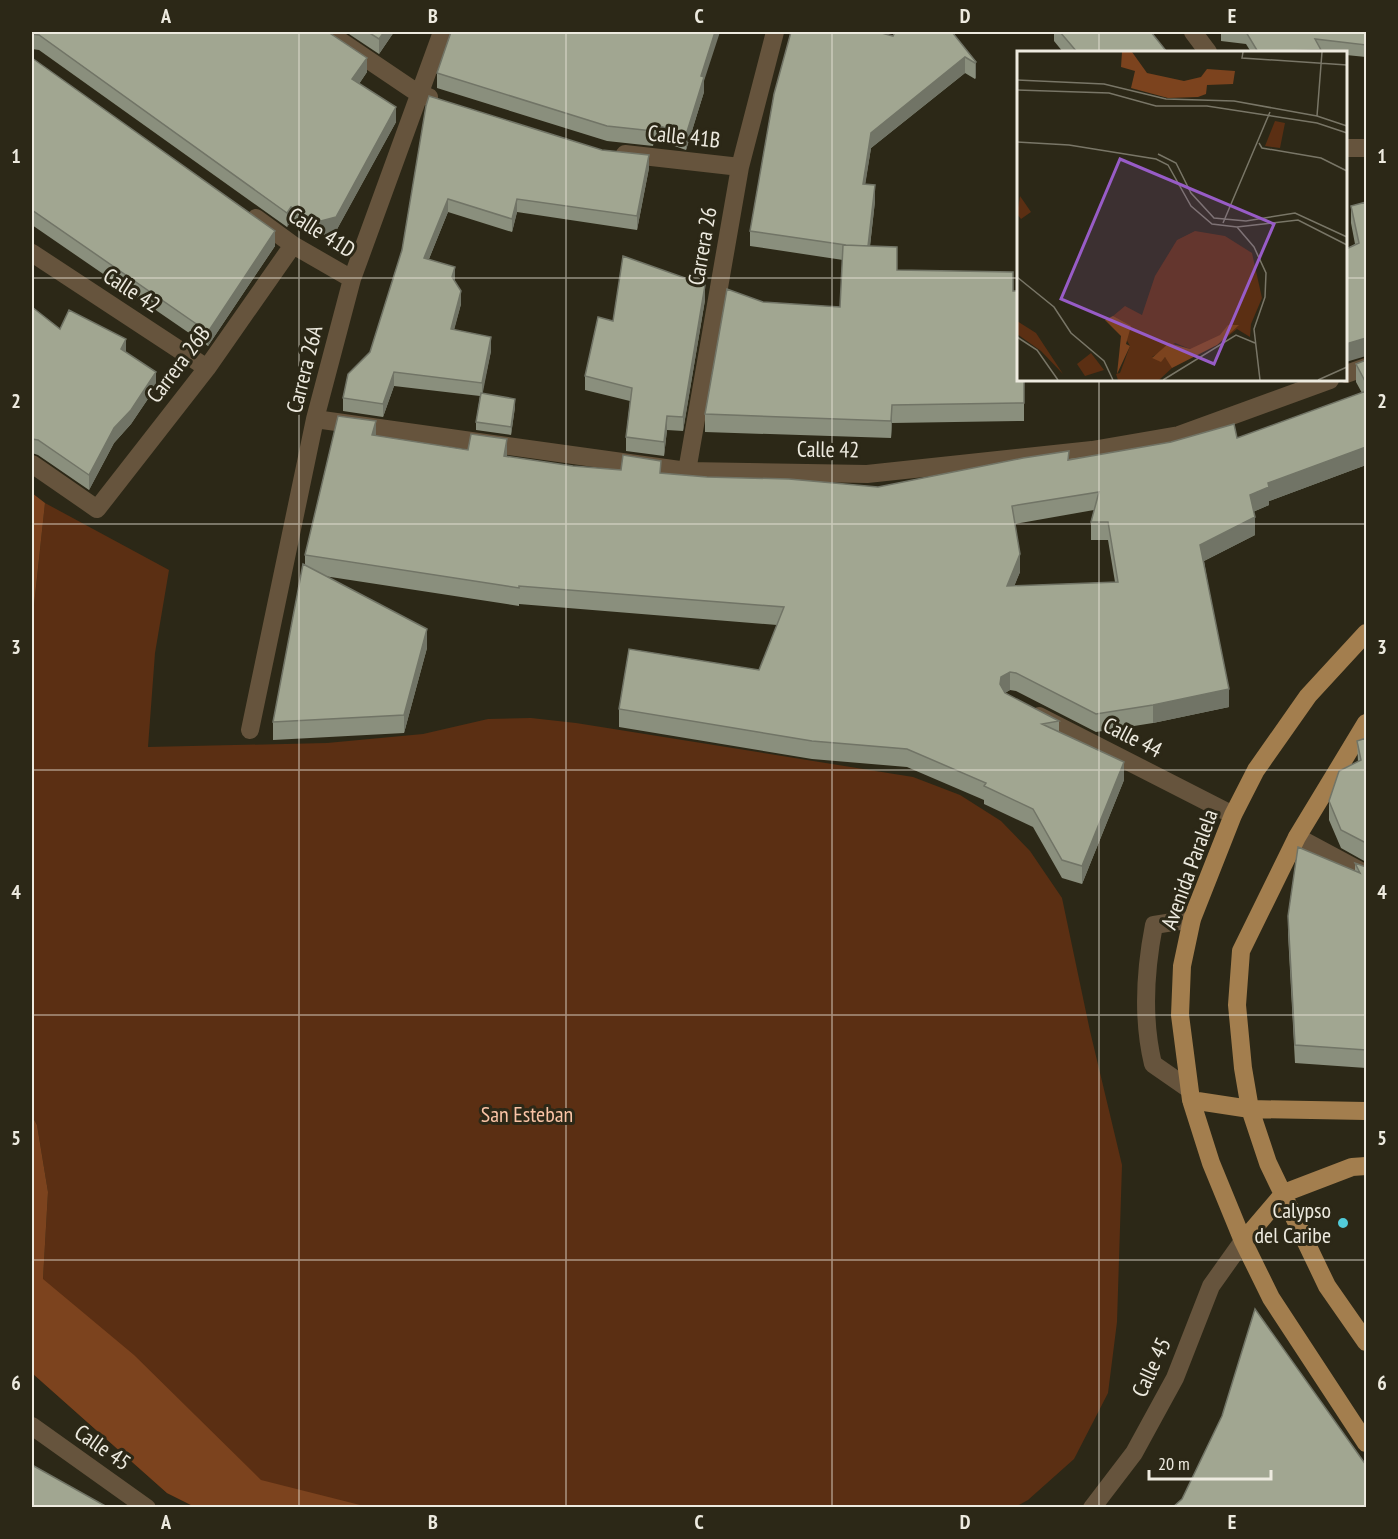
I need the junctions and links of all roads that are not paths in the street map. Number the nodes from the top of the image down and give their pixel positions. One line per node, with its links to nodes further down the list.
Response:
1 (327, 32): 6 (street)
2 (442, 32): 6 (street, Carrera 26A)
3 (775, 32): 11 (street, Carrera 26)
4 (1193, 32): 5 (street)
5 (1207, 51)
6 (419, 94): 7 (street); 15 (street, Carrera 26A)
7 (441, 101)
8 (1347, 148): 9 (street)
9 (1366, 148)
10 (605, 152): 11 (street, Calle 41B)
11 (740, 167): 22 (street, Carrera 26)
12 (245, 210): 13 (street, Calle 41D)
13 (293, 245): 15 (street, Calle 41D); 17 (street, Carrera 26B)
14 (32, 253): 17 (street, Calle 42)
15 (352, 279): 20 (street, Carrera 26A)
16 (1366, 367): 18 (street)
17 (207, 368): 21 (street, Carrera 26B)
18 (1347, 374)
19 (1327, 381): 22 (street, Calle 42)
20 (315, 419): 22 (street, Calle 42); 26 (street, Carrera 26A)
21 (32, 464)
22 (687, 471)
23 (1366, 633): 27 (main road, Avenida Paralela)
24 (1022, 707): 27 (street, Calle 44)
25 (1365, 726): 28 (main road)
26 (250, 730)
27 (1233, 815): 30 (main road, Avenida Paralela)
28 (1297, 837): 29 (street); 32 (main road)
29 (1366, 874)
30 (1192, 919): 31 (main road, Avenida Paralela); 31 (street)
31 (1190, 1095): 32 (main road); 36 (main road, Avenida Paralela)
32 (1250, 1109): 33 (main road); 35 (main road)
33 (1366, 1111)
34 (1366, 1166): 35 (main road)
35 (1284, 1192): 36 (main road); 37 (main road)
36 (1243, 1241): 39 (main road, Avenida Paralela); 41 (street, Calle 45)
37 (1366, 1342)
38 (32, 1426): 40 (street, Calle 45)
39 (1366, 1443)
40 (147, 1508)
41 (1092, 1508)

